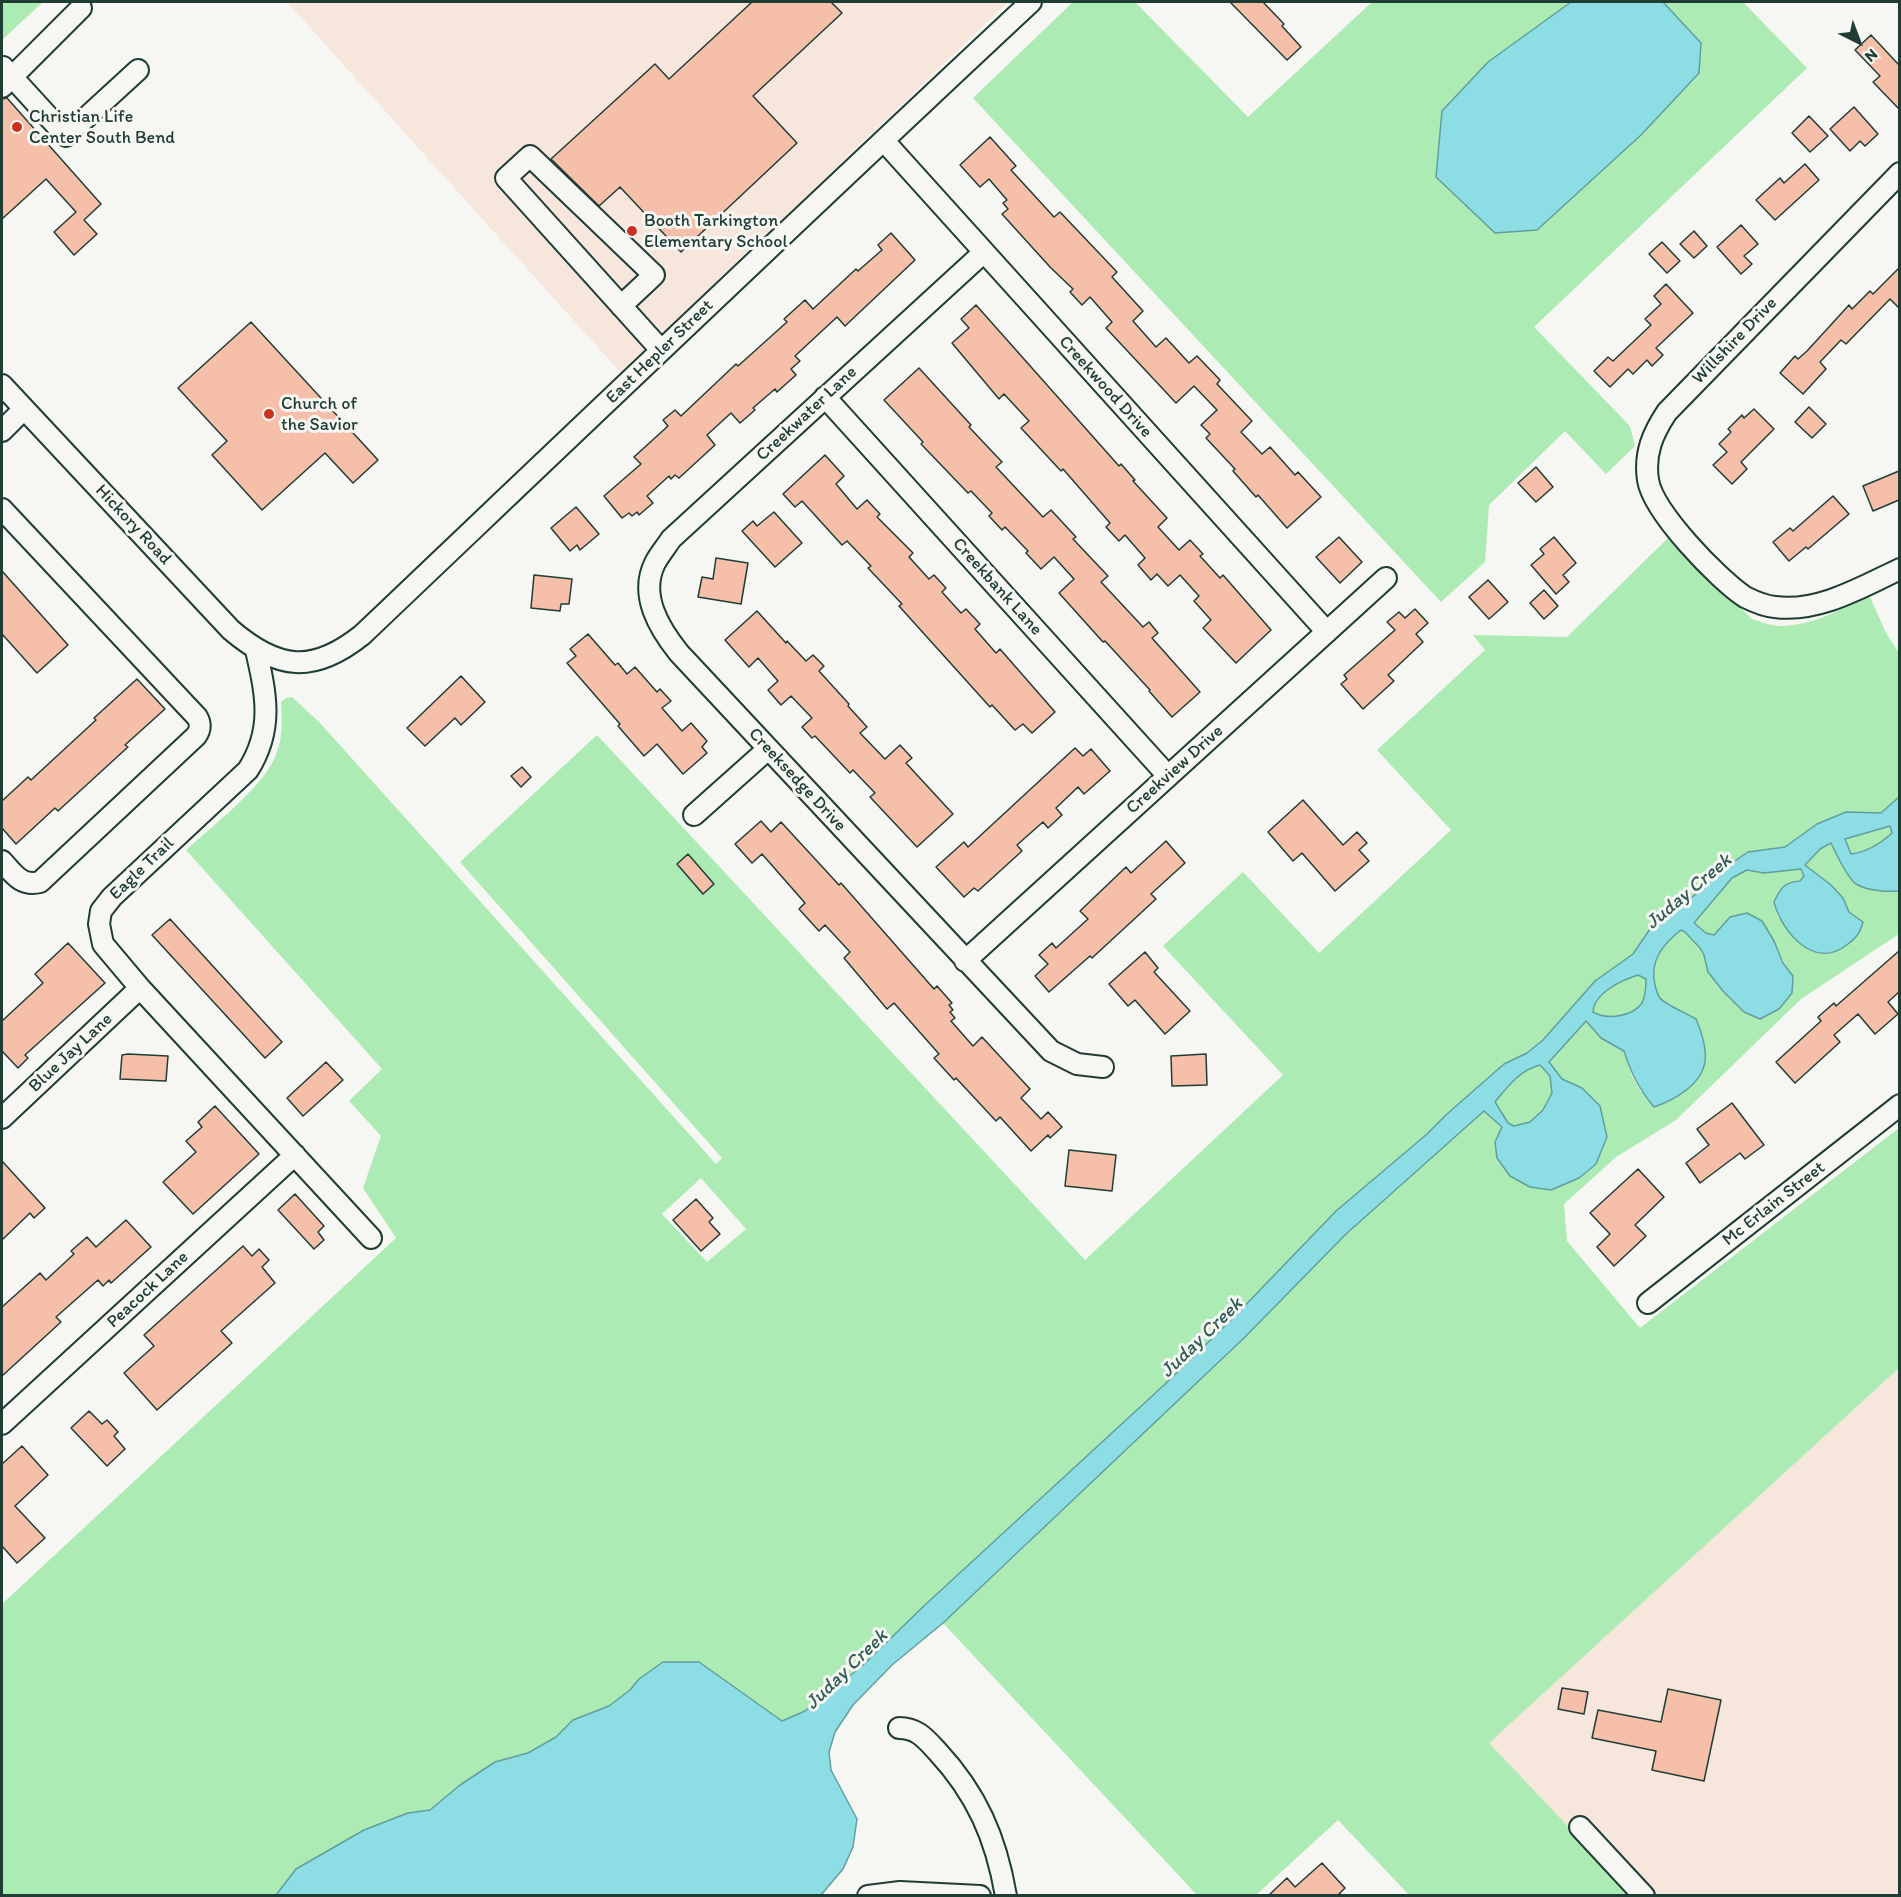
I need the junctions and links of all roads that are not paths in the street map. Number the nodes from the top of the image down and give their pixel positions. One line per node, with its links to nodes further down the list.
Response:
1 (1031, 2): 5 (street, East Hepler Street)
2 (81, 8): 4 (street)
3 (138, 70): 4 (street)
4 (5, 78)
5 (884, 141): 7 (street, Creekwood Drive); 9 (street, East Hepler Street)
6 (1899, 173): 15 (street, Willshire Drive)
7 (983, 253): 11 (street, Creekwater Lane); 18 (street, Creekwood Drive)
8 (621, 306): 8 (street); 9 (street)
9 (662, 350): 19 (street, East Hepler Street)
10 (2, 385): 12 (street, Hickory Road)
11 (825, 397): 17 (street, Creekwater Lane); 21 (street, Creekbank Lane)
12 (24, 409): 13 (street); 19 (street, Hickory Road)
13 (2, 431)
14 (2, 508): 23 (street)
15 (1899, 569)
16 (1386, 578): 18 (street, Creekview Drive)
17 (642, 586): 20 (street, Creeksedge Drive)
18 (1327, 632): 21 (street, Creekview Drive)
19 (263, 654): 25 (street, Eagle Trail)
20 (768, 749): 22 (street); 24 (street, Creeksedge Drive)
21 (1168, 776): 24 (street, Creekview Drive)
22 (694, 815)
23 (2, 861)
24 (965, 961): 26 (street, Creeksedge Drive)
25 (140, 988): 28 (street, Blue Jay Lane); 29 (street, Eagle Trail)
26 (1103, 1067)
27 (1899, 1105): 31 (street, Mc Erlain Street)
28 (2, 1118)
29 (295, 1155): 30 (street, Eagle Trail); 32 (street, Peacock Lane)
30 (371, 1238)
31 (1648, 1304)
32 (2, 1424)
33 (899, 1728): 37 (street)
34 (1580, 1827): 38 (street)
35 (868, 1896): 36 (street)
36 (980, 1896)
37 (1006, 1896)
38 (1644, 1896)

